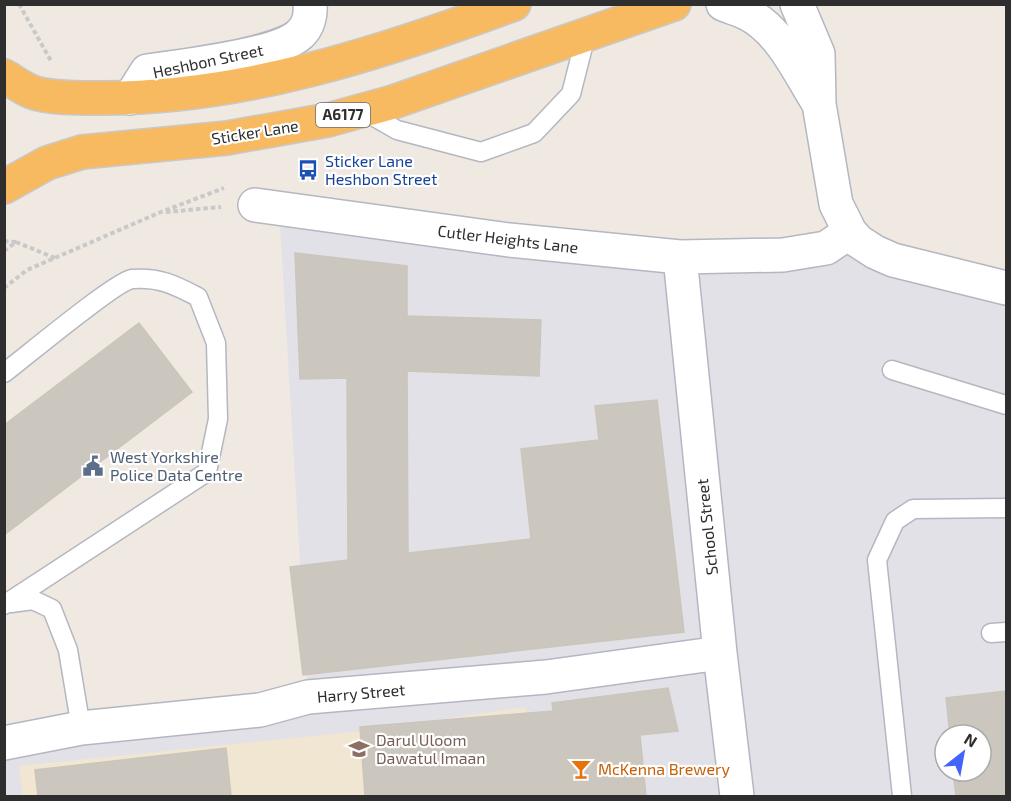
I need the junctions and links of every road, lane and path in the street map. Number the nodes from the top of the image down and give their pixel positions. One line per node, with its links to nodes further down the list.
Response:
1 (19, 4): 9 (path)
2 (310, 4): 10 (street, Heshbon Street)
3 (514, 4): 10 (highway)
4 (674, 4): 7 (highway, Sticker Lane / A6177)
5 (723, 4): 11 (street)
6 (797, 4): 11 (street)
7 (586, 35): 12 (highway, Sticker Lane / A6177); 12 (lane)
8 (4, 76): 9 (highway)
9 (71, 98): 10 (highway)
10 (130, 98)
11 (819, 104): 17 (street)
12 (362, 110): 14 (highway, Sticker Lane / A6177)
13 (228, 186): 16 (path)
14 (4, 187)
15 (255, 205): 16 (path); 21 (street, Cutler Heights Lane)
16 (161, 212): 22 (path)
17 (850, 232): 21 (street, Cutler Heights Lane); 24 (street)
18 (4, 241): 19 (path)
19 (16, 242): 20 (path); 22 (path)
20 (4, 251)
21 (680, 257): 30 (street, School Street)
22 (55, 258): 23 (path)
23 (4, 288)
24 (1006, 288)
25 (892, 370): 27 (lane)
26 (4, 373): 29 (lane)
27 (1006, 405)
28 (1006, 507): 34 (lane)
29 (6, 604): 31 (lane)
30 (720, 653): 31 (street, Harry Street); 33 (street, School Street)
31 (81, 728): 32 (street, Harry Street)
32 (4, 743)
33 (737, 796)
34 (902, 796)

